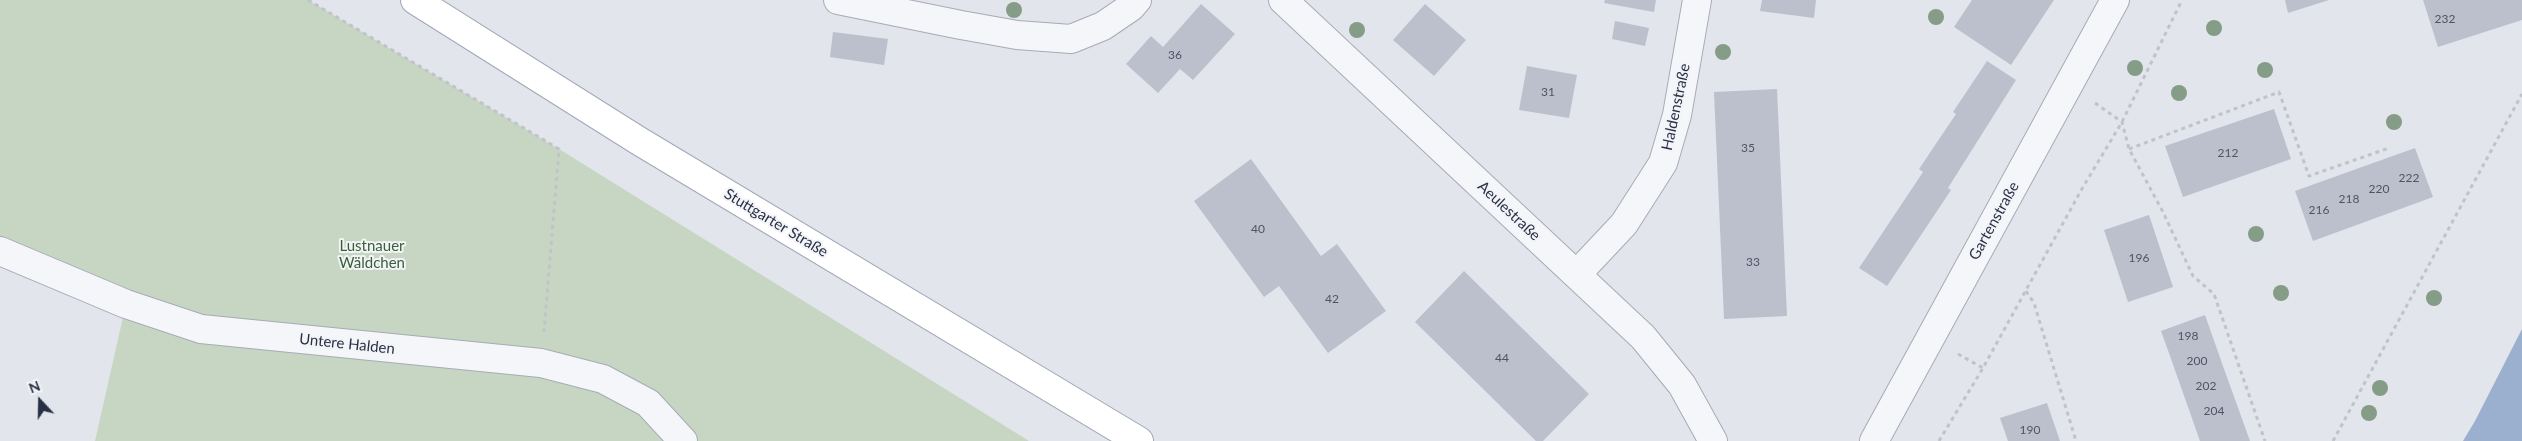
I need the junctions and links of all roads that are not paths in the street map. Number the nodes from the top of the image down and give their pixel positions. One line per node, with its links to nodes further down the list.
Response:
1 (415, 0): 10 (main road, Stuttgarter Straße)
2 (838, 0): 3 (street)
3 (1137, 0)
4 (1283, 0): 8 (street, Aeulestraße)
5 (1697, 0): 8 (street, Haldenstraße)
6 (2115, 0): 12 (street, Gartenstraße)
7 (0, 251): 9 (street, Untere Halden)
8 (1576, 274): 11 (street, Aeulestraße)
9 (683, 441)
10 (1139, 441)
11 (1713, 441)
12 (1874, 441)

